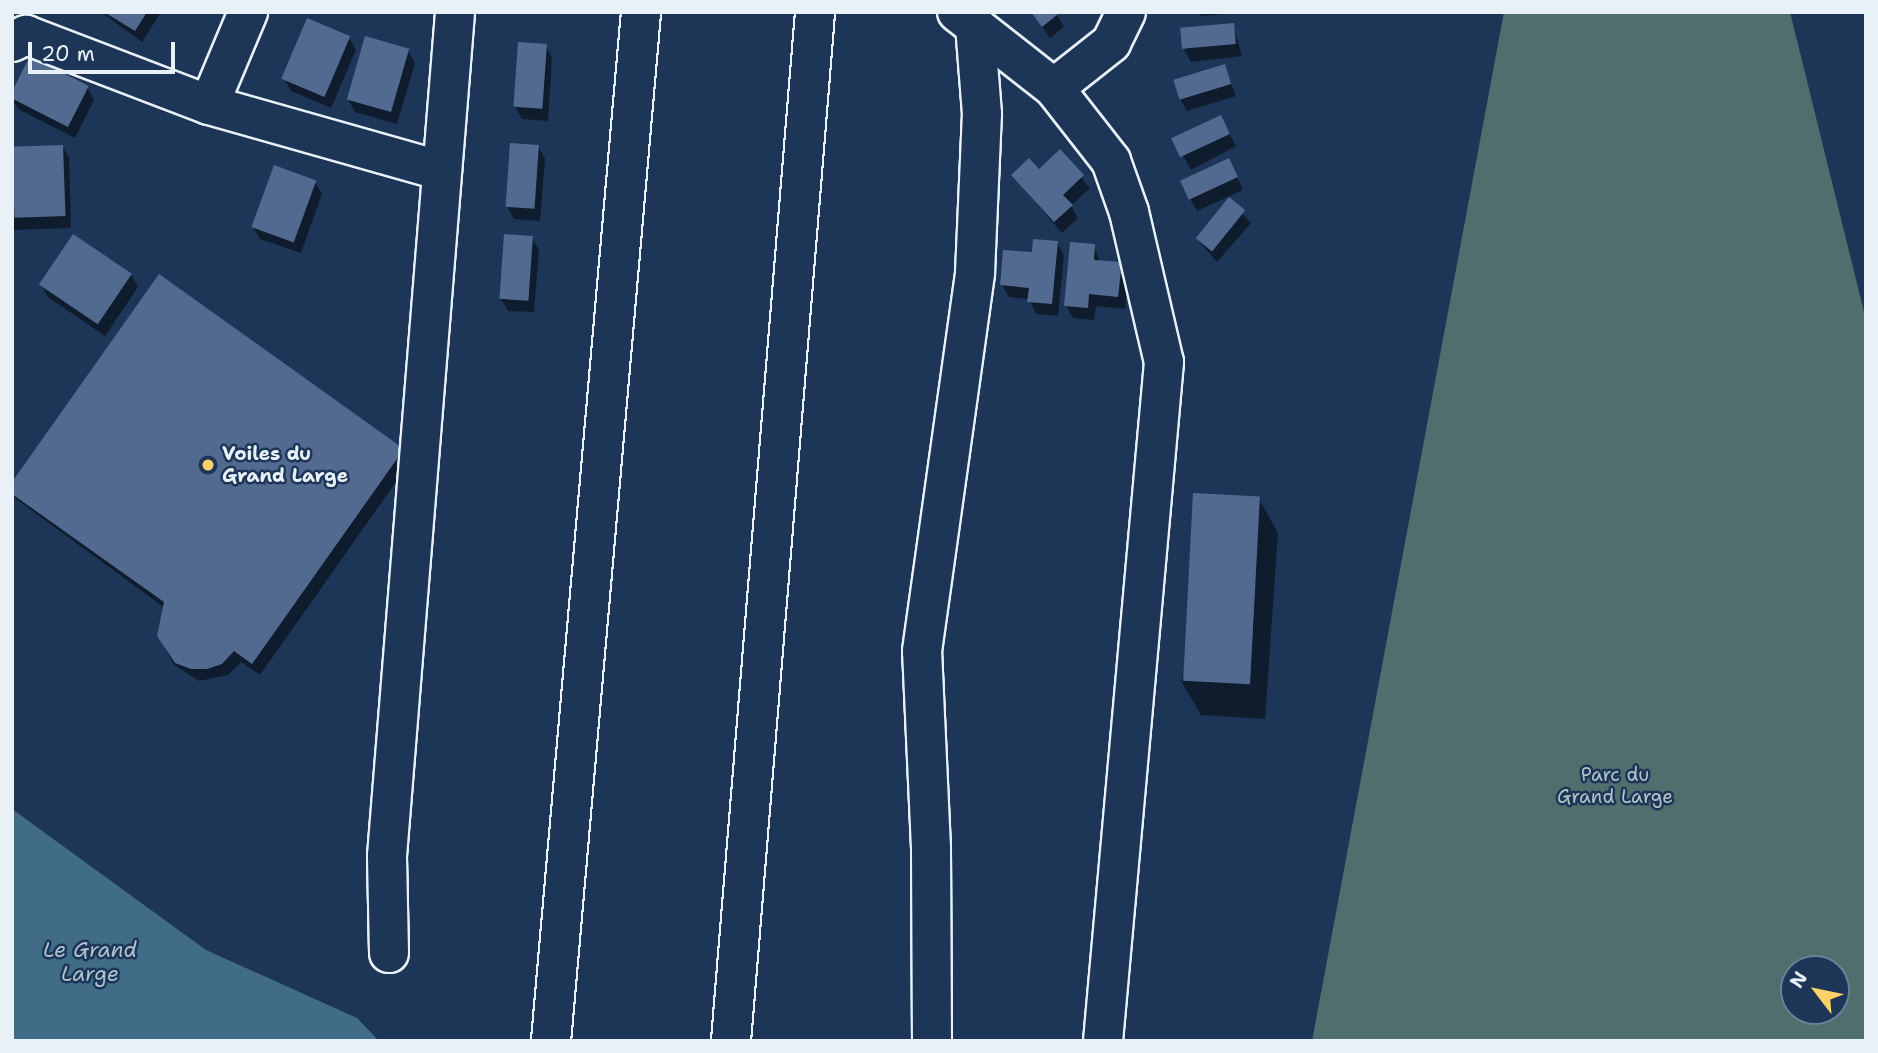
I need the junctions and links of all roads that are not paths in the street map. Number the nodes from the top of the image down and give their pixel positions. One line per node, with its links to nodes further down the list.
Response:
1 (248, 12): 9 (lane)
2 (455, 12): 10 (lane)
3 (641, 12): 12 (lane)
4 (815, 12): 13 (lane)
5 (1126, 12): 8 (lane)
6 (966, 19): 8 (lane); 14 (lane)
7 (12, 42): 9 (lane)
8 (1054, 88): 15 (lane)
9 (209, 105): 10 (lane)
10 (442, 172): 11 (lane)
11 (389, 953)
12 (551, 1041)
13 (731, 1041)
14 (932, 1041)
15 (1103, 1041)

